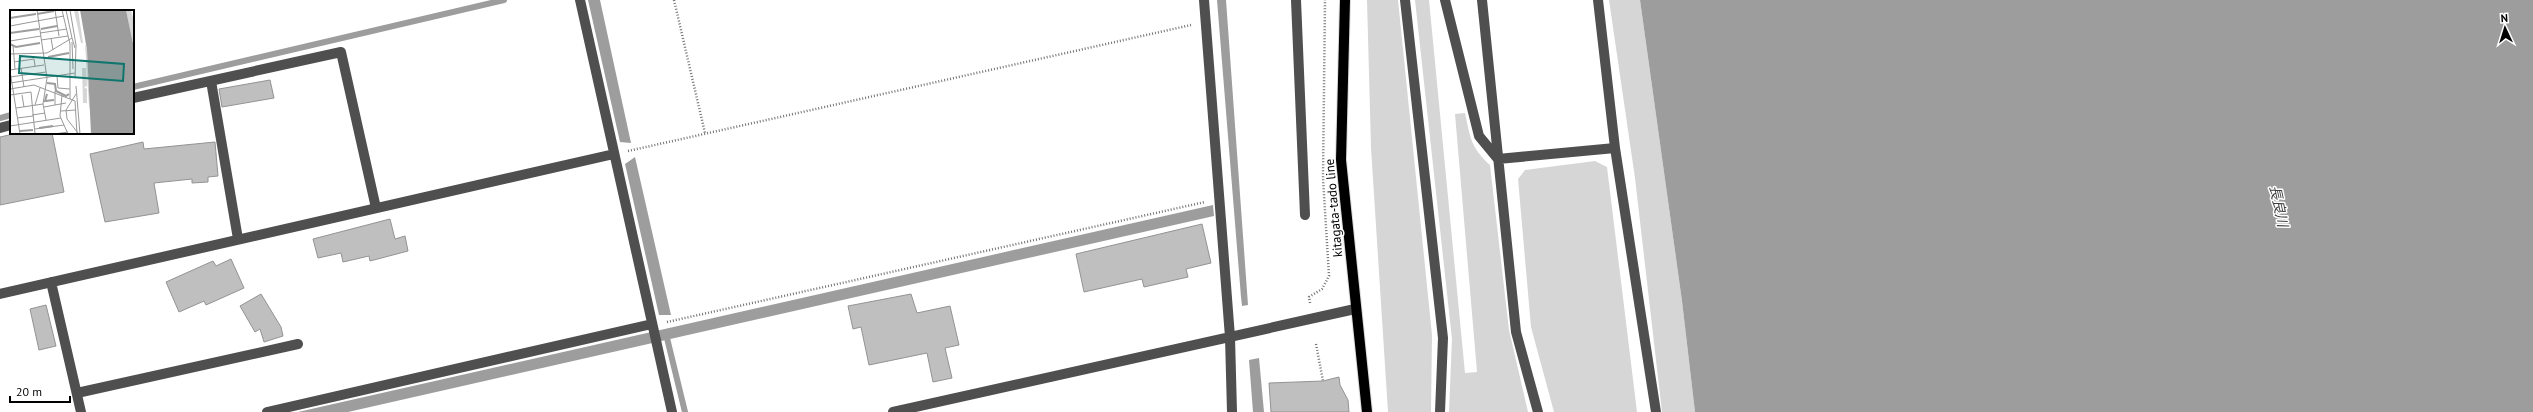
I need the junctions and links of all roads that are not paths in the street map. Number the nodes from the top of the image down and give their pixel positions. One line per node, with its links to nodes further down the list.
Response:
1 (580, 0): 14 (street)
2 (1204, 0): 23 (street)
3 (1296, 0): 17 (street)
4 (1346, 0): 21 (main road, kitagata-tado line)
5 (1405, 0): 33 (street)
6 (1445, 0): 15 (street)
7 (1482, 0): 15 (street)
8 (1598, 0): 13 (street)
9 (211, 81): 10 (street); 16 (street); 18 (street)
10 (134, 98)
11 (10, 125): 12 (street)
12 (0, 128)
13 (1615, 148): 15 (street); 35 (street)
14 (614, 154): 16 (street); 22 (street)
15 (1498, 159): 34 (street)
16 (376, 208): 18 (street)
17 (1305, 215)
18 (238, 239): 19 (street)
19 (51, 282): 20 (street); 25 (street)
20 (0, 294)
21 (1355, 309): 23 (street); 32 (main road, kitagata-tado line)
22 (652, 324): 28 (street); 29 (street)
23 (1230, 337): 26 (street); 31 (street)
24 (298, 344): 25 (street)
25 (77, 393): 27 (street)
26 (932, 408): 30 (street)
27 (81, 412)
28 (267, 412)
29 (672, 412)
30 (893, 412)
31 (1232, 412)
32 (1367, 412)
33 (1440, 412)
34 (1538, 412)
35 (1656, 412)

